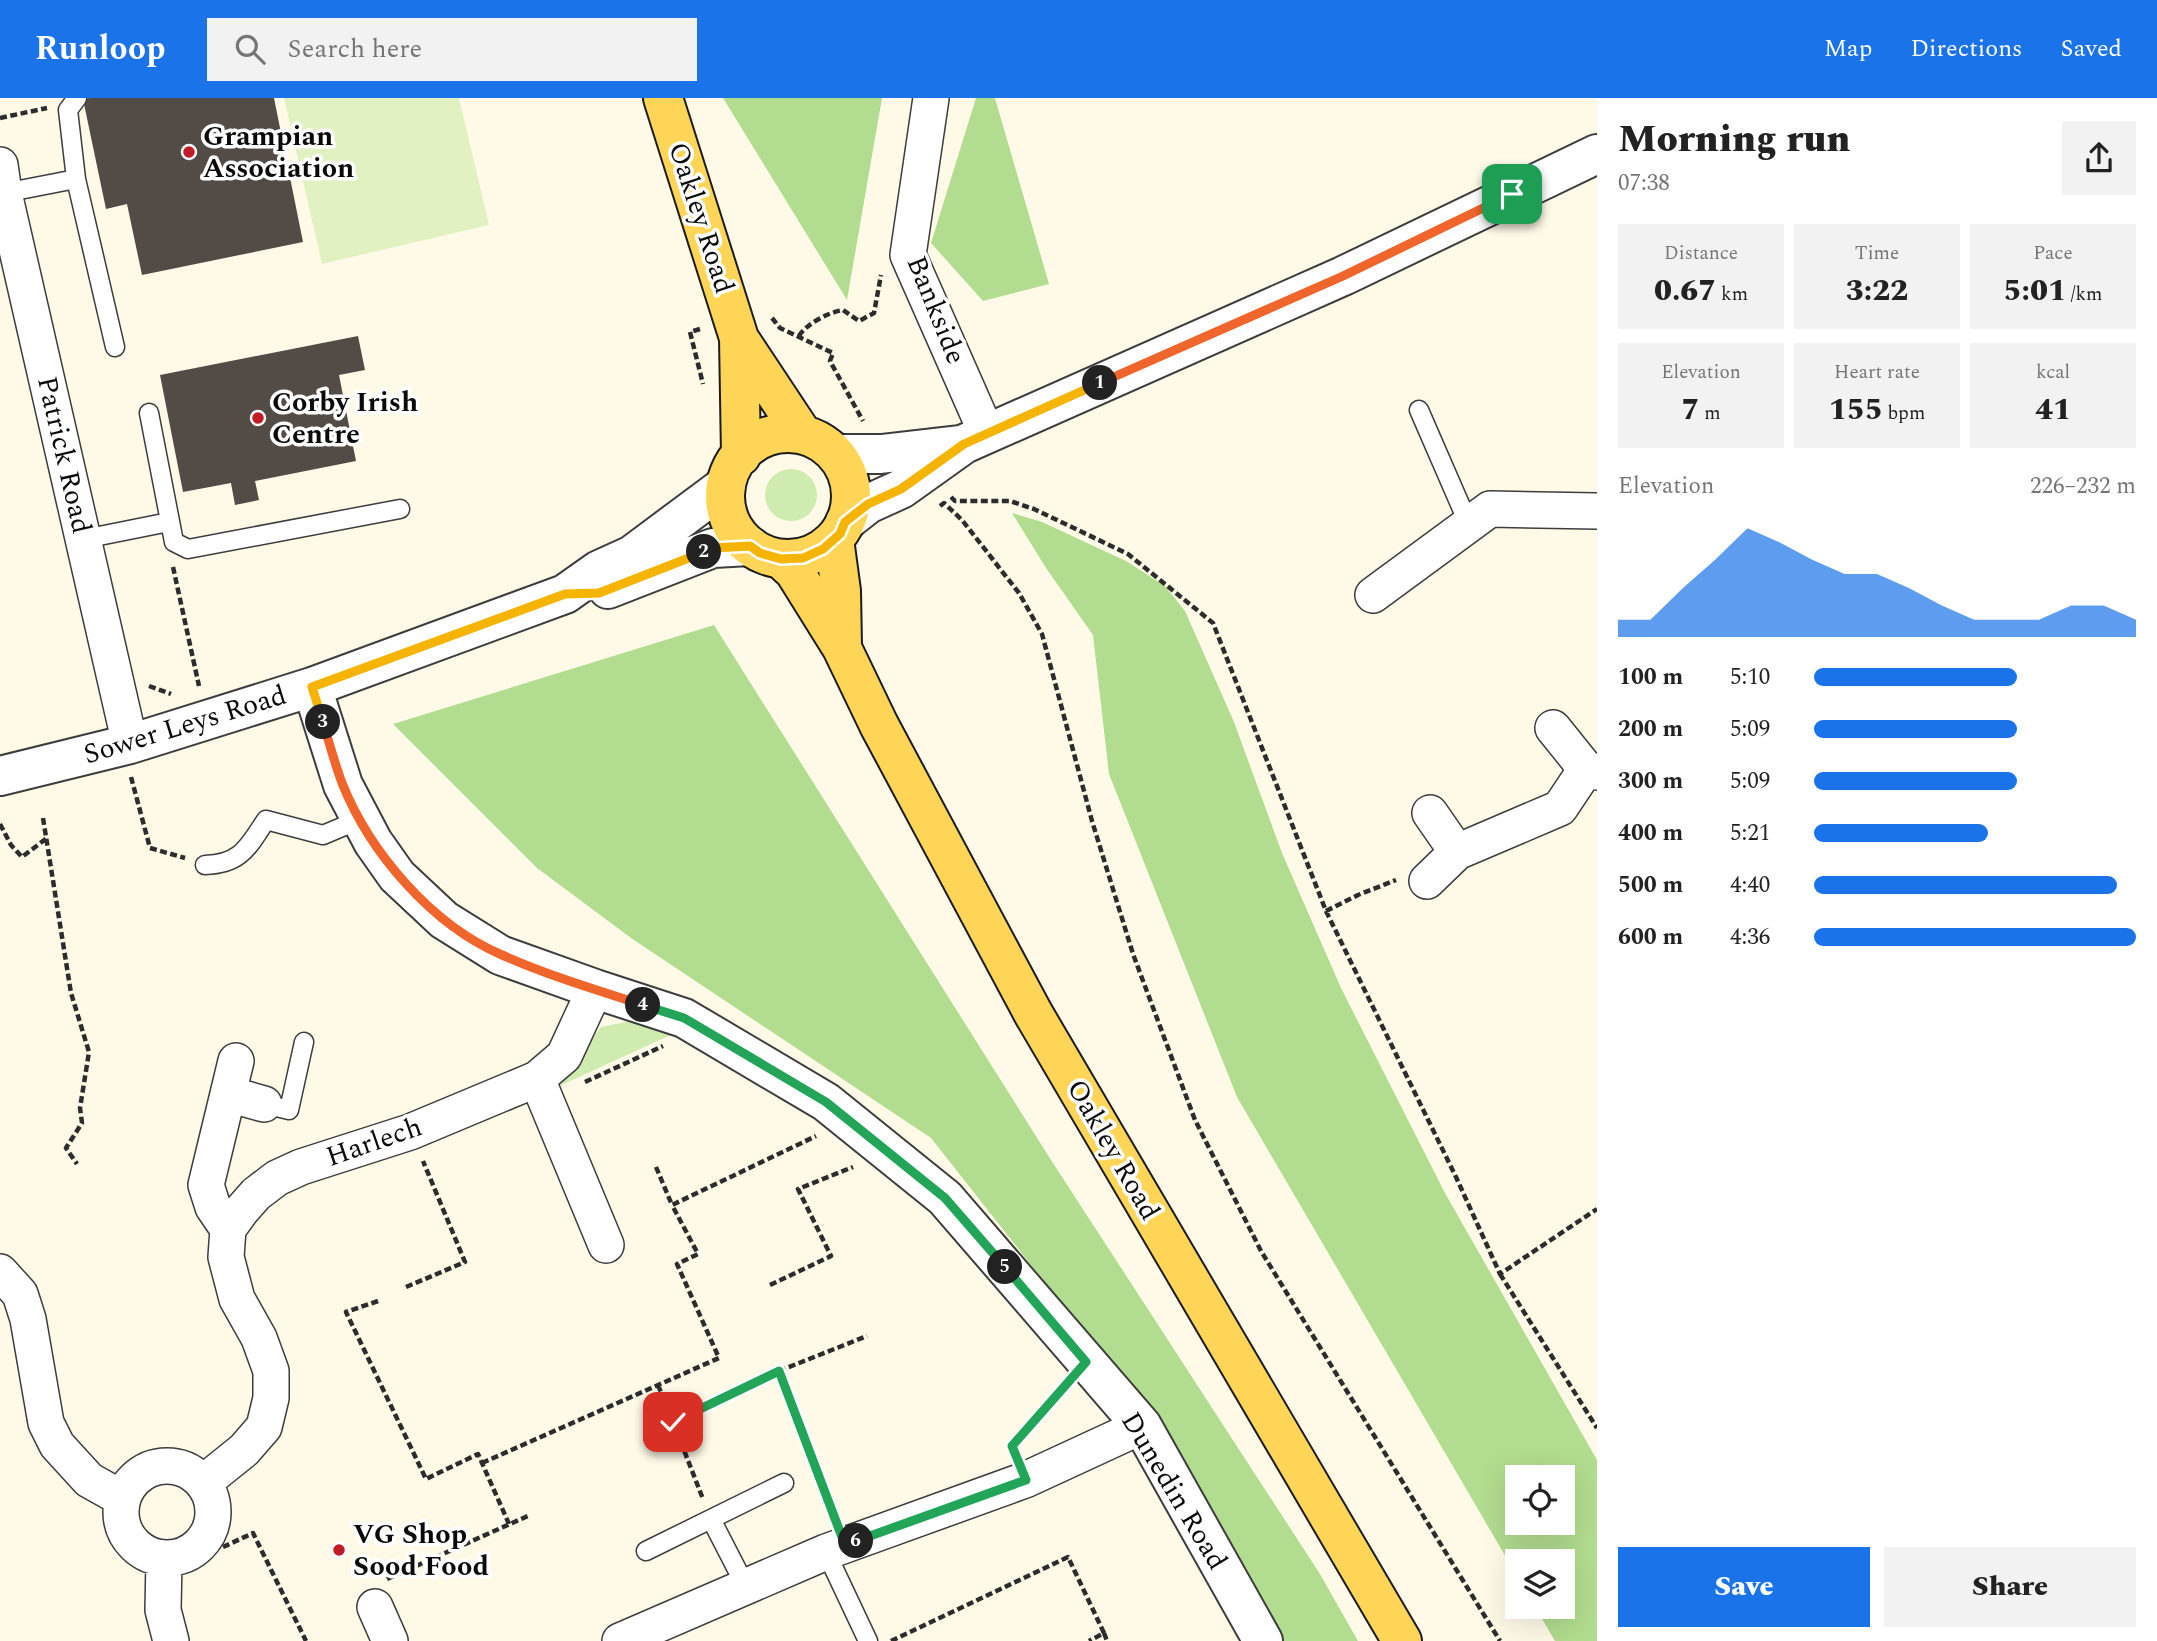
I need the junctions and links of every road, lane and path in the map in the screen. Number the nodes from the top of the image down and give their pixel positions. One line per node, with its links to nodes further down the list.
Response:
1 (663, 98): 12 (main road, Oakley Road)
2 (931, 98): 19 (street, Bankside)
3 (72, 104): 4 (path); 7 (lane)
4 (0, 118)
5 (1597, 154): 19 (street)
6 (2, 179): 7 (lane); 29 (street, Patrick Road)
7 (76, 179): 13 (lane)
8 (882, 271): 11 (path)
9 (769, 312): 11 (path)
10 (690, 332): 14 (path)
11 (799, 336): 17 (path)
12 (739, 338): 18 (main road, Oakley Road); 21 (main road, Oakley Road)
13 (115, 347)
14 (704, 386)
15 (1419, 410): 27 (lane)
16 (149, 413): 26 (lane)
17 (865, 425)
18 (803, 435): 20 (main road, Oakley Road); 21 (main road)
19 (976, 439): 20 (street); 28 (street)
20 (836, 454): 28 (main road, Oakley Road)
21 (733, 470): 31 (main road, Oakley Road); 32 (street, Sower Leys Road)
22 (950, 497): 53 (path)
23 (936, 508): 107 (path)
24 (400, 509): 30 (lane)
25 (1597, 511): 27 (street)
26 (169, 522): 29 (lane); 30 (lane)
27 (1469, 525): 33 (street)
28 (840, 530): 31 (main road); 34 (main road, Oakley Road)
29 (84, 540): 40 (street, Patrick Road)
30 (178, 544): 36 (path)
31 (765, 552): 32 (street, Sower Leys Road); 34 (main road, Oakley Road)
32 (565, 594): 37 (street, Sower Leys Road)
33 (1373, 595)
34 (842, 648): 106 (main road, Oakley Road)
35 (210, 682): 36 (path)
36 (199, 686): 38 (path)
37 (312, 687): 42 (street, Sower Leys Road); 47 (street, Dunedin Road)
38 (190, 688)
39 (180, 691): 40 (path)
40 (122, 708): 42 (street, Patrick Road)
41 (1553, 728): 43 (street)
42 (131, 761): 44 (street, Sower Leys Road); 51 (path)
43 (1591, 771): 50 (street)
44 (0, 776)
45 (1430, 813): 50 (street)
46 (43, 818): 49 (path)
47 (361, 818): 51 (lane); 54 (street, Dunedin Road)
48 (0, 824): 49 (path)
49 (47, 838): 64 (path)
50 (1457, 852): 52 (street)
51 (205, 865)
52 (1427, 881): 53 (path)
53 (1326, 911): 71 (path)
54 (595, 989): 55 (street, Dunedin Road); 58 (street, Harlech)
55 (696, 1026): 58 (path); 63 (street, Dunedin Road)
56 (304, 1042): 60 (lane)
57 (236, 1061): 59 (street)
58 (542, 1090): 62 (street, Harlech); 68 (street)
59 (228, 1094): 60 (street); 69 (street)
60 (264, 1104)
61 (828, 1130): 66 (path)
62 (410, 1132): 69 (street, Harlech); 73 (path)
63 (889, 1153): 72 (path); 76 (street, Dunedin Road)
64 (77, 1164)
65 (656, 1167): 66 (path)
66 (672, 1205): 78 (path)
67 (1597, 1209): 71 (path)
68 (608, 1224)
69 (228, 1229): 84 (street)
70 (0, 1272): 86 (street)
71 (1500, 1274): 81 (path)
72 (770, 1285)
73 (406, 1287)
74 (378, 1301): 82 (path)
75 (867, 1336): 77 (path)
76 (1086, 1362): 80 (street, Dunedin Road); 83 (path)
77 (779, 1371): 79 (path); 91 (path)
78 (659, 1385): 79 (path); 82 (path)
79 (673, 1422): 88 (path)
80 (1142, 1426): 83 (street); 105 (street, Dunedin Road)
81 (1597, 1428)
82 (482, 1463): 89 (path)
83 (1026, 1480): 91 (street)
84 (203, 1483): 86 (street); 90 (street)
85 (784, 1483): 88 (lane)
86 (123, 1499): 93 (street)
87 (530, 1515): 89 (path)
88 (711, 1519): 92 (lane); 94 (lane)
89 (509, 1524): 95 (path)
90 (204, 1540): 93 (street); 98 (path)
91 (835, 1548): 94 (street); 101 (lane)
92 (646, 1551)
93 (164, 1559): 97 (street)
94 (746, 1587): 100 (street)
95 (374, 1607): 99 (street)
96 (1104, 1633): 102 (path); 103 (path); 104 (path)
97 (171, 1641)
98 (306, 1641)
99 (390, 1641)
100 (622, 1641)
101 (868, 1641)
102 (891, 1641)
103 (1089, 1641)
104 (1107, 1641)
105 (1263, 1641)
106 (1402, 1641)
107 (1500, 1641)

